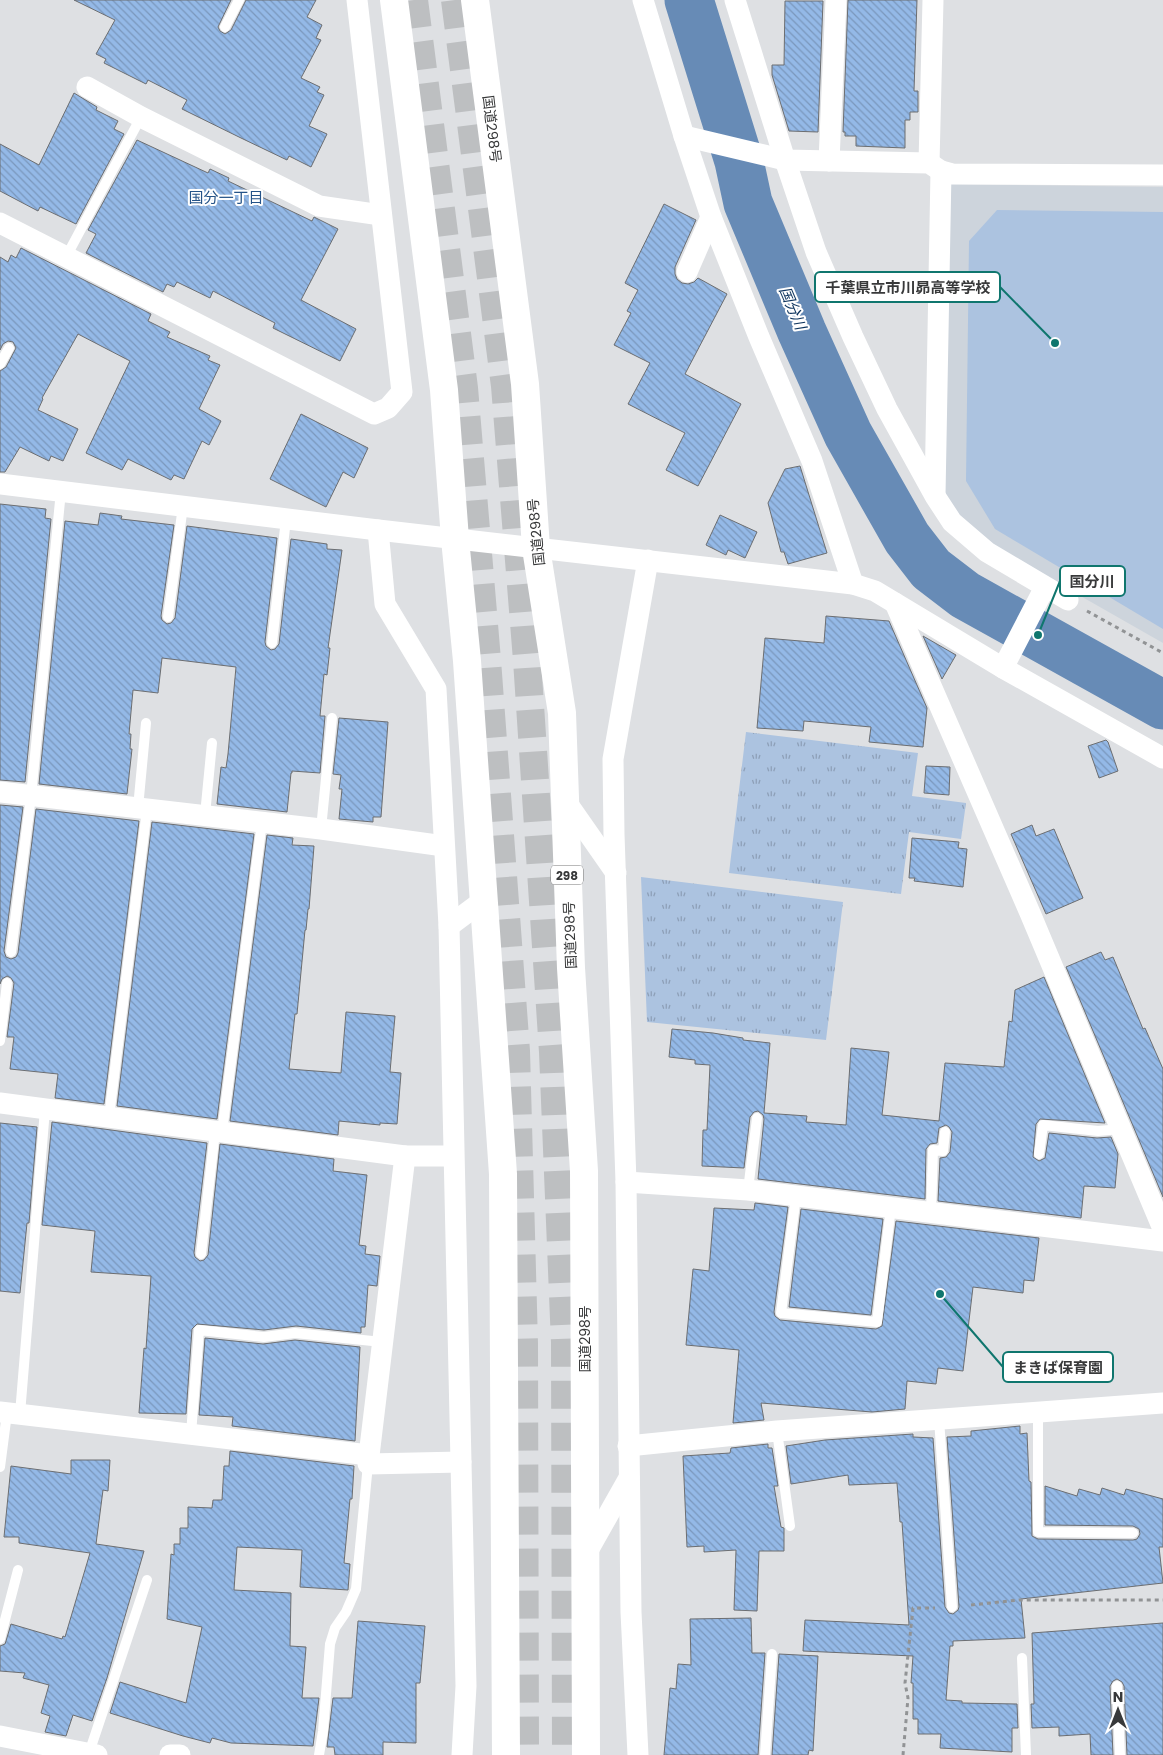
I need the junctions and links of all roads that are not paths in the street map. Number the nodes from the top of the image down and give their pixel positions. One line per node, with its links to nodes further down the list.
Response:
1 (239, 0): 9 (lane)
2 (357, 0): 17 (street)
3 (394, 0): 30 (highway)
4 (475, 0): 31 (highway, 国道298号 / 298)
5 (643, 0): 12 (street)
6 (735, 0): 13 (street)
7 (836, 0): 14 (street)
8 (933, 0): 15 (street)
9 (225, 27)
10 (87, 87): 11 (street)
11 (141, 117): 17 (street); 20 (lane)
12 (691, 138): 13 (street); 18 (street)
13 (778, 159): 14 (street); 26 (street)
14 (830, 161): 15 (street)
15 (935, 166): 16 (street); 26 (street)
16 (1163, 175)
17 (381, 215): 20 (street)
18 (711, 217): 21 (street); 33 (street)
19 (0, 223): 20 (street)
20 (66, 257)
21 (687, 272)
22 (8, 348): 23 (lane)
23 (0, 364)
24 (0, 484): 25 (street)
25 (61, 491): 27 (street); 45 (lane)
26 (935, 496): 34 (street)
27 (183, 506): 28 (street); 37 (lane)
28 (286, 518): 29 (street); 38 (lane)
29 (378, 530): 30 (street); 51 (street)
30 (455, 539): 31 (street); 53 (highway)
31 (536, 548): 32 (street); 46 (highway, 国道298号 / 298)
32 (648, 560): 33 (street); 52 (street)
33 (853, 584): 36 (street)
34 (1042, 593): 35 (street); 39 (street)
35 (1068, 600)
36 (895, 603): 39 (street); 62 (street)
37 (168, 617)
38 (272, 644)
39 (1006, 663): 43 (street)
40 (332, 718): 50 (lane)
41 (146, 723): 47 (lane)
42 (212, 743): 48 (lane)
43 (1163, 758)
44 (0, 792): 45 (street)
45 (31, 796): 47 (street); 55 (lane)
46 (565, 800): 52 (street); 90 (highway, 国道298号 / 298)
47 (143, 808): 48 (street); 60 (lane)
48 (205, 815): 49 (street)
49 (262, 822): 50 (street); 63 (lane)
50 (321, 829): 51 (street)
51 (444, 846): 54 (street)
52 (616, 874): 68 (street)
53 (484, 900): 54 (street); 104 (highway)
54 (449, 926): 67 (street)
55 (11, 952)
56 (7, 983): 57 (lane)
57 (0, 1041)
58 (0, 1103): 59 (street)
59 (45, 1109): 60 (street); 79 (lane)
60 (109, 1117): 63 (street)
61 (757, 1118): 69 (lane)
62 (1121, 1129): 65 (lane); 73 (street)
63 (218, 1132): 66 (street); 75 (lane)
64 (946, 1132): 72 (lane)
65 (1039, 1154)
66 (405, 1156): 67 (street); 76 (street)
67 (453, 1156): 85 (street)
68 (626, 1182): 69 (street); 83 (street)
69 (748, 1190): 70 (street)
70 (796, 1196): 71 (street); 71 (lane)
71 (891, 1207): 72 (street)
72 (931, 1212): 74 (street)
73 (1163, 1229)
74 (1163, 1241)
75 (201, 1254)
76 (382, 1342): 82 (lane); 84 (street)
77 (1163, 1403): 78 (street)
78 (1038, 1412): 80 (street); 89 (lane)
79 (9, 1413): 82 (street); 86 (lane)
80 (939, 1419): 81 (street); 93 (lane)
81 (777, 1431): 83 (street); 88 (lane)
82 (192, 1434): 84 (street)
83 (628, 1446): 87 (street)
84 (369, 1460): 85 (street); 102 (lane)
85 (461, 1462): 103 (street)
86 (0, 1467)
87 (629, 1478): 90 (street); 106 (street)
88 (790, 1526)
89 (1133, 1534)
90 (586, 1554): 105 (highway, 国道298号 / 298)
91 (18, 1570): 94 (lane)
92 (147, 1580): 99 (lane)
93 (952, 1607)
94 (0, 1639)
95 (772, 1654): 107 (lane)
96 (1022, 1658): 108 (lane)
97 (1117, 1686): 109 (lane)
98 (0, 1736): 99 (street)
99 (93, 1754)
100 (170, 1755): 101 (street)
101 (180, 1755)
102 (319, 1755)
103 (462, 1755)
104 (506, 1755)
105 (586, 1755)
106 (638, 1755)
107 (765, 1755)
108 (1026, 1755)
109 (1120, 1755)

